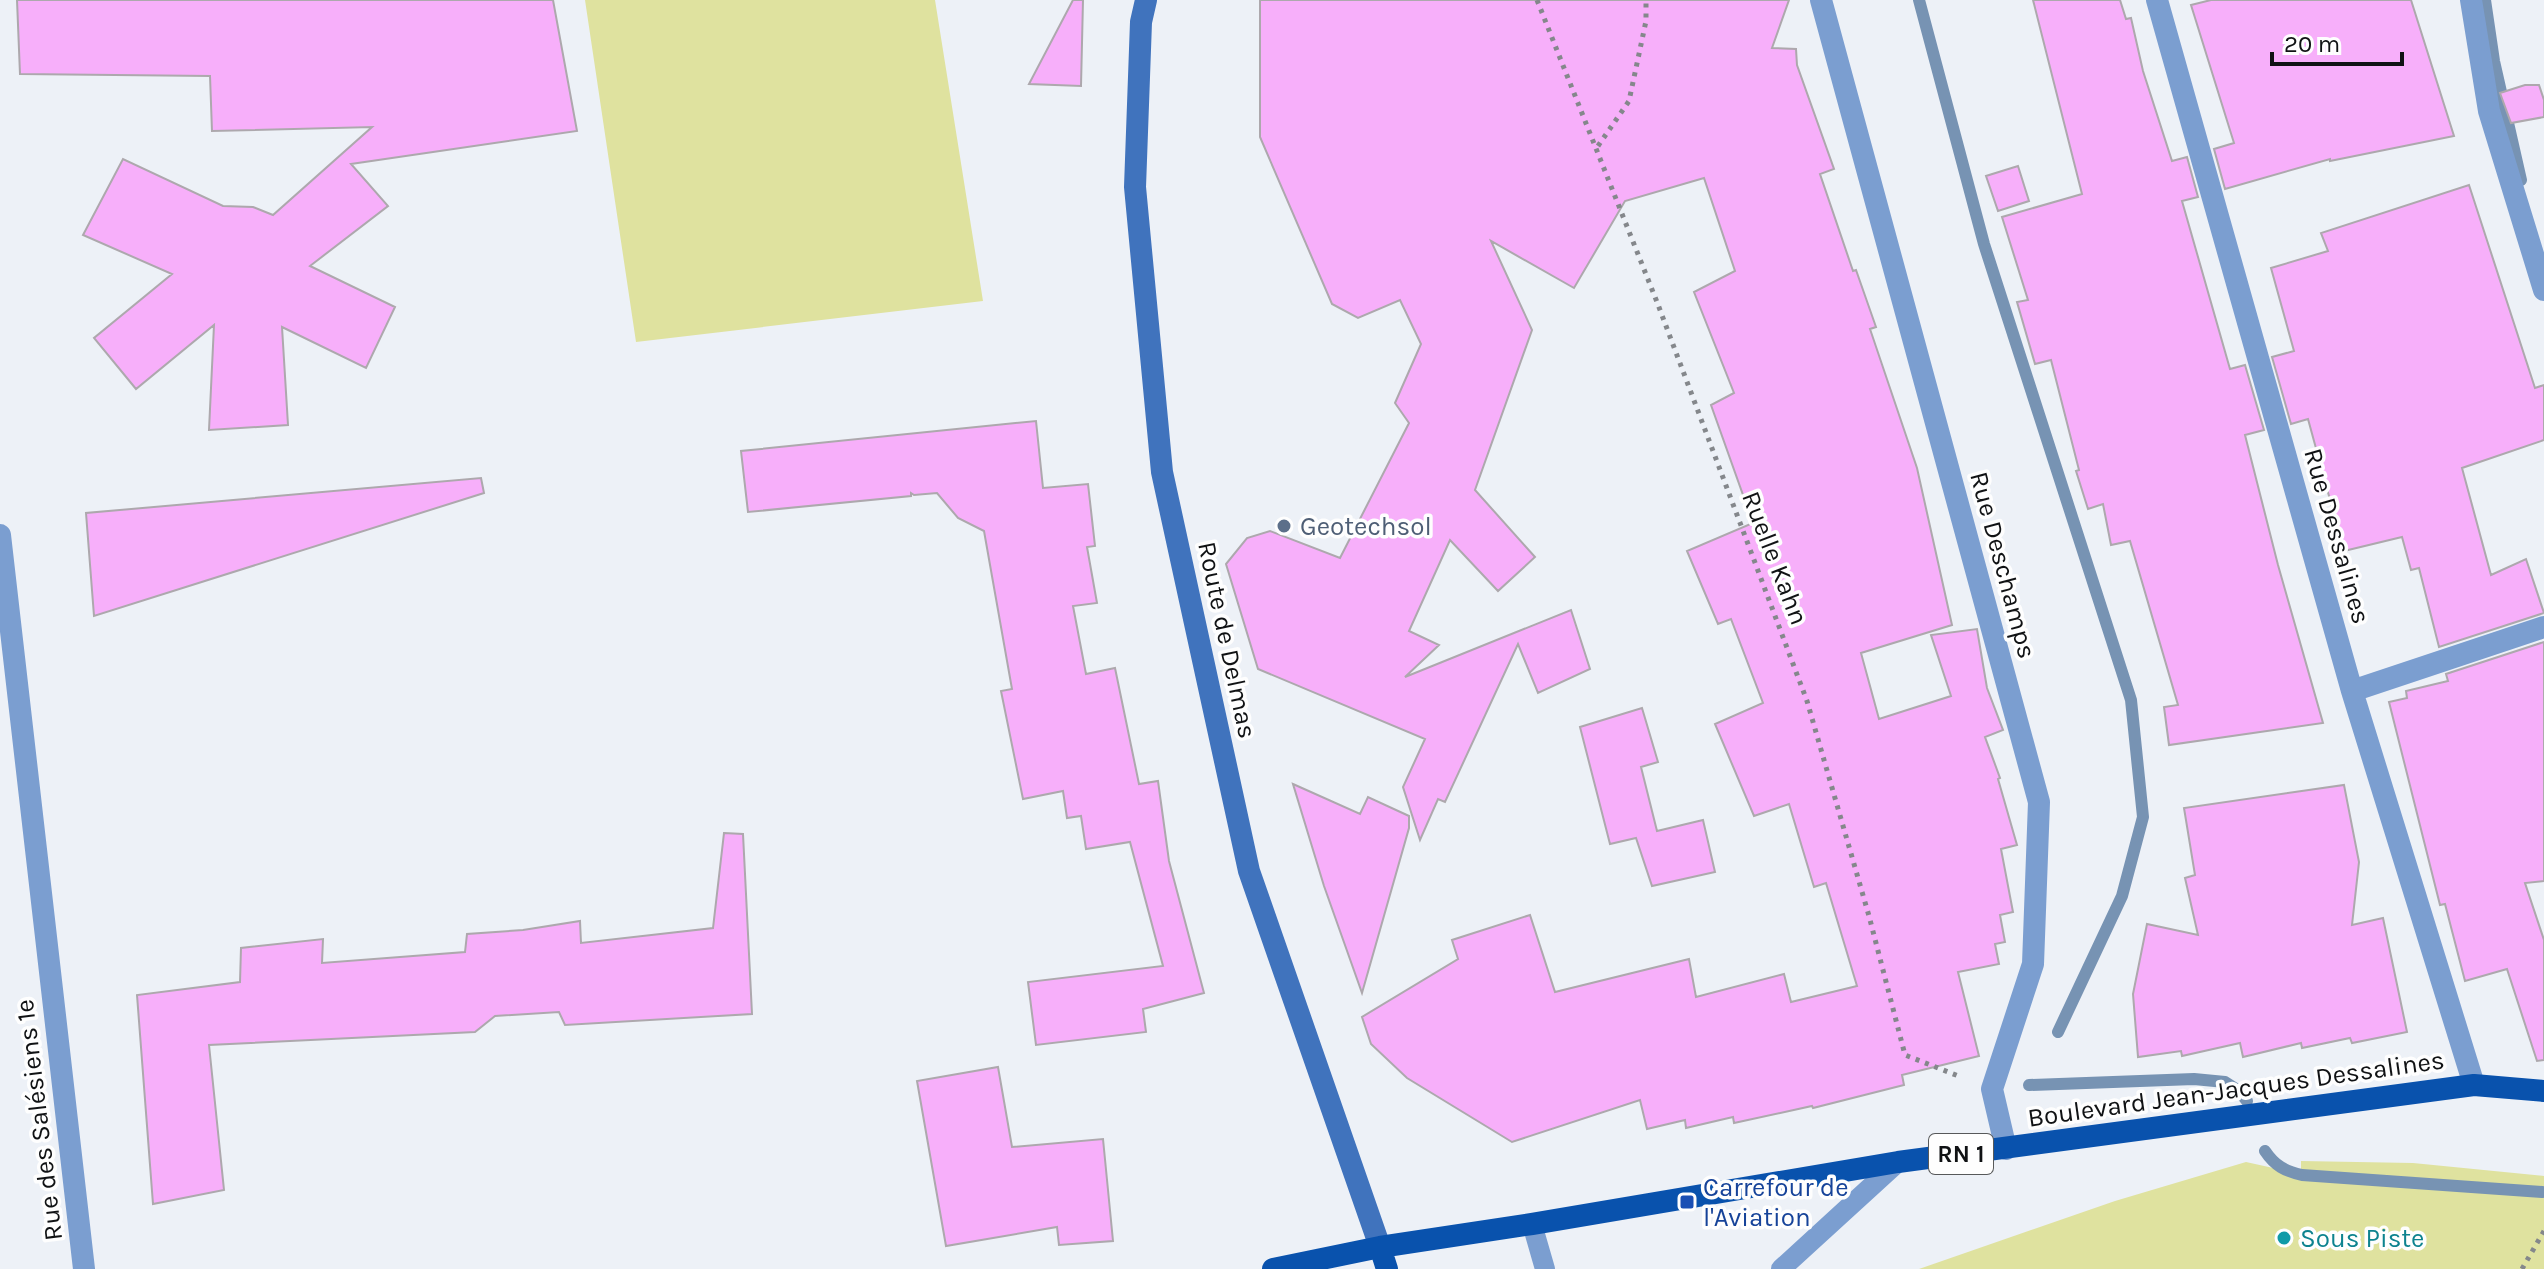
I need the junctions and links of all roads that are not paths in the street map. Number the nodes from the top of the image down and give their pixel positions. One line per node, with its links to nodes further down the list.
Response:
1 (1146, 0): 14 (main road, Route de Delmas)
2 (1821, 0): 11 (street, Rue Deschamps)
3 (2157, 0): 8 (street, Rue Dessalines)
4 (2471, 0): 5 (street)
5 (2544, 290)
6 (0, 535): 15 (street, Rue des Salésiens 1e)
7 (2544, 627): 8 (street)
8 (2352, 691): 9 (street, Rue Dessalines)
9 (2474, 1085): 10 (main road, Boulevard Jean-Jacques Dessalines / RN 1); 11 (main road, Boulevard Jean-Jacques Dessalines / RN 1)
10 (2544, 1091)
11 (2006, 1149): 12 (main road, Boulevard Jean-Jacques Dessalines / RN 1)
12 (1898, 1162): 13 (main road, Boulevard Jean-Jacques Dessalines / RN 1); 19 (lane)
13 (1532, 1224): 14 (main road, Boulevard Jean-Jacques Dessalines / RN 1); 18 (lane)
14 (1380, 1247): 16 (main road, Boulevard Jean-Jacques Dessalines / RN 1); 17 (main road, Route de Delmas)
15 (84, 1269)
16 (1273, 1269)
17 (1387, 1269)
18 (1545, 1269)
19 (1781, 1269)

